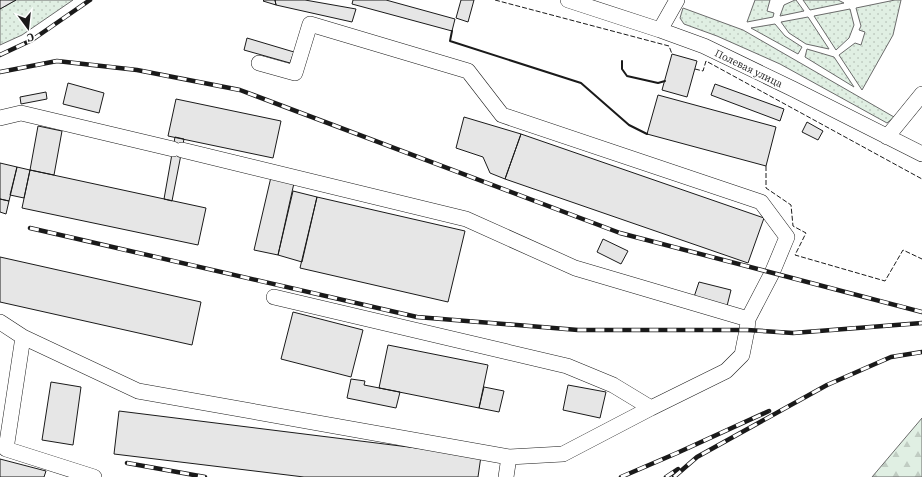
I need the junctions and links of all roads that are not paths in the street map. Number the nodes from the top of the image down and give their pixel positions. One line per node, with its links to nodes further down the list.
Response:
1 (568, 0): 3 (street, Полевая улица)
2 (677, 0): 3 (street)
3 (660, 30): 7 (street, Полевая улица)
4 (259, 63): 10 (street)
5 (922, 94): 7 (street)
6 (0, 118): 10 (street)
7 (887, 137): 8 (street, Полевая улица)
8 (922, 154)
9 (274, 297): 13 (street)
10 (748, 319): 13 (street)
11 (0, 322): 12 (street)
12 (23, 337): 14 (street); 15 (street)
13 (652, 408): 14 (street)
14 (509, 457): 16 (street)
15 (94, 477)
16 (506, 477)

